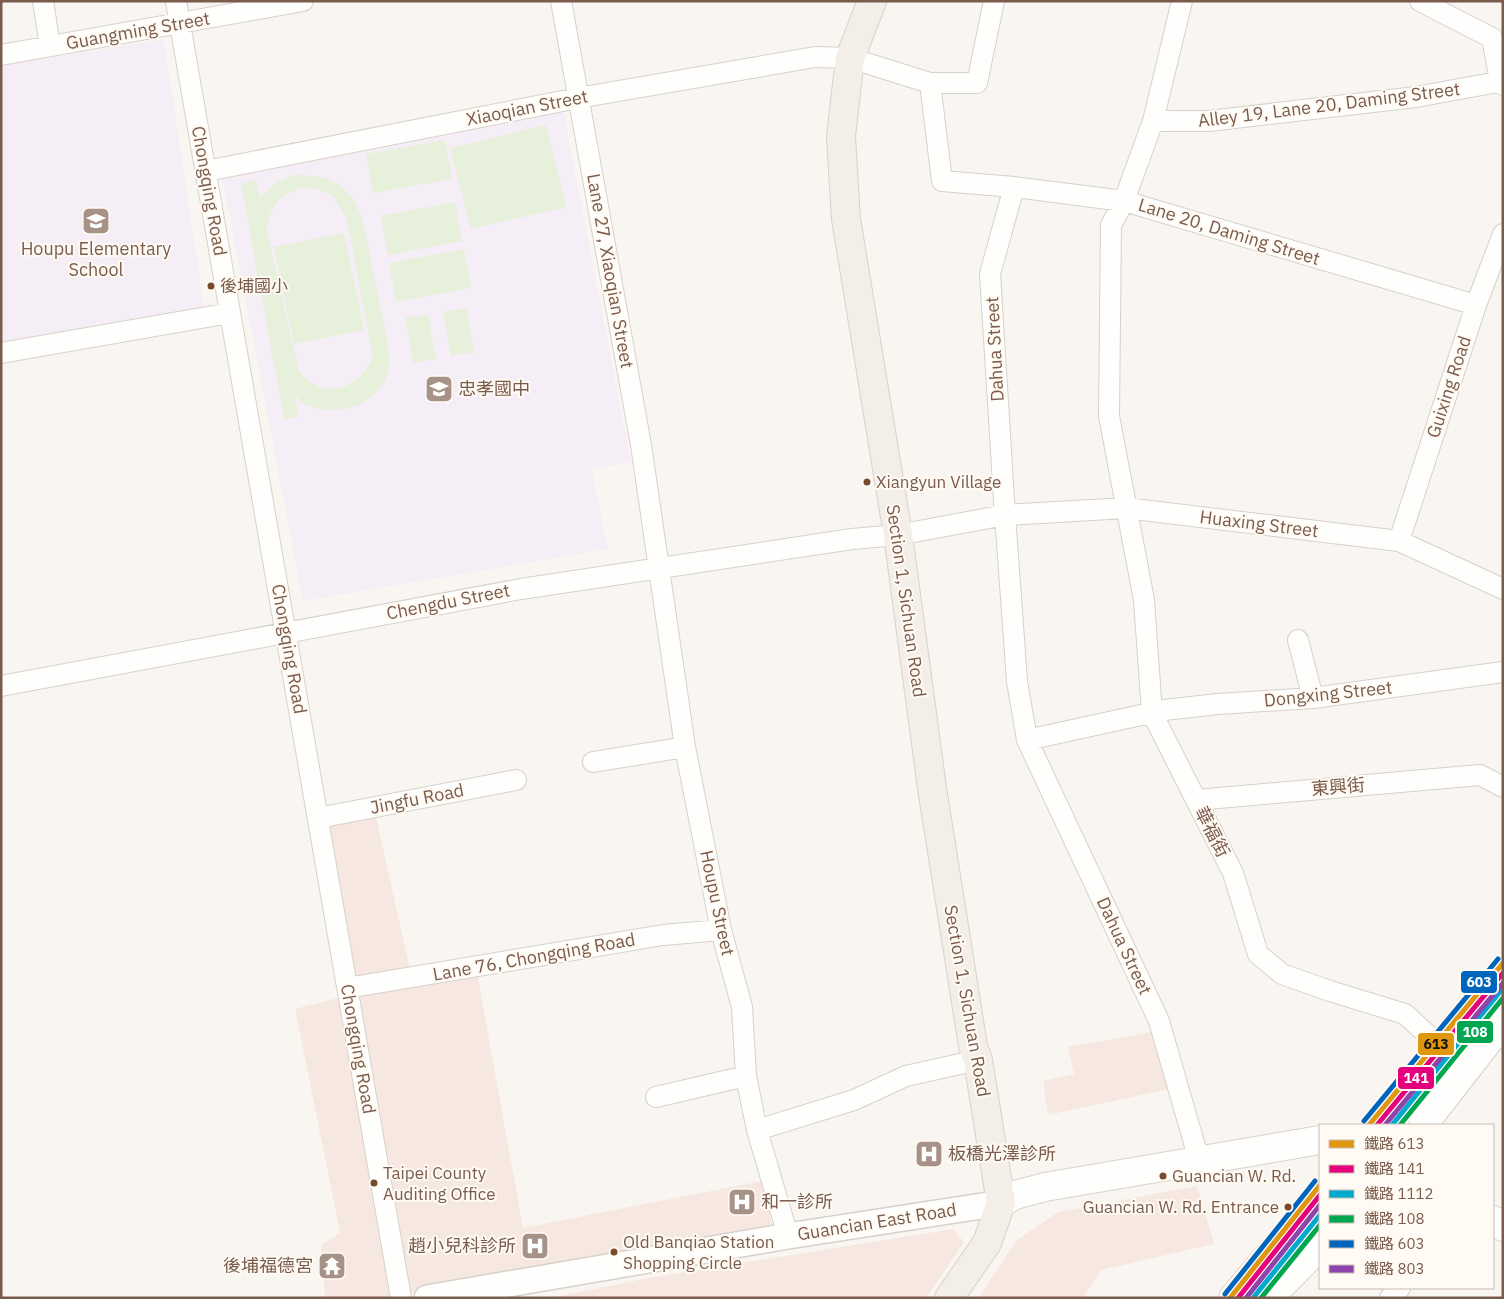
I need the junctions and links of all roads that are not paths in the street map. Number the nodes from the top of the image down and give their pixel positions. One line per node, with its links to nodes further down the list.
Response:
1 (43, 1): 10 (street)
2 (176, 1): 9 (street, Chongqing Road)
3 (303, 1): 9 (street, Guangming Street)
4 (561, 1): 15 (street, Lane 27, Xiaoqian Street)
5 (872, 1): 12 (main road, Section 1, Sichuan Road)
6 (994, 1): 14 (street)
7 (1182, 1): 16 (street, Lane 20, Daming Street)
8 (1420, 1): 13 (street)
9 (180, 23): 10 (street, Guangming Street); 17 (street, Chongqing Road)
10 (50, 46): 11 (street, Guangming Street)
11 (1, 55)
12 (850, 58): 14 (street); 15 (street, Xiaoqian Street); 26 (main road, Section 1, Sichuan Road)
13 (1502, 82): 16 (street, Alley 19, Lane 20, Daming Street)
14 (930, 83): 18 (street)
15 (578, 98): 17 (street, Xiaoqian Street); 28 (street, Lane 27, Xiaoqian Street)
16 (1154, 121): 19 (street, Lane 20, Daming Street)
17 (206, 171): 22 (street, Chongqing Road)
18 (1014, 187): 19 (street); 25 (street, Dahua Street)
19 (1124, 201): 21 (street, Lane 20, Daming Street); 24 (street, 華福街)
20 (1503, 234): 21 (street, Guixing Road)
21 (1476, 305): 27 (street, Guixing Road)
22 (230, 313): 23 (street); 30 (street, Chongqing Road)
23 (1, 353)
24 (1126, 508): 25 (street, Huaxing Street); 27 (street, Huaxing Street); 35 (street, 華福街)
25 (1005, 515): 26 (street); 36 (street, Dahua Street)
26 (898, 535): 28 (street, Chengdu Street); 48 (main road, Section 1, Sichuan Road)
27 (1399, 541): 29 (street, Huaxing Street)
28 (658, 567): 30 (street, Chengdu Street); 37 (street, Houpu Street)
29 (1503, 588)
30 (286, 633): 33 (street, Chengdu Street); 42 (street, Chongqing Road)
31 (1298, 640): 34 (street)
32 (1503, 672): 34 (street, Dongxing Street)
33 (1, 686)
34 (1313, 698): 35 (street, Dongxing Street)
35 (1152, 712): 36 (street); 41 (street, 華福街)
36 (1027, 740): 55 (street, Dahua Street)
37 (685, 747): 38 (street); 43 (street, Houpu Street)
38 (593, 762)
39 (516, 780): 42 (street, Jingfu Road)
40 (1503, 787): 41 (street, 東興街)
41 (1196, 800): 47 (street, 華福街)
42 (318, 818): 45 (street, Chongqing Road)
43 (721, 930): 45 (street, Lane 76, Chongqing Road); 49 (street, Houpu Street)
44 (1503, 974): 47 (main road)
45 (347, 988): 61 (street, Chongqing Road)
46 (1503, 1022): 52 (main road)
47 (1444, 1045): 51 (main road)
48 (978, 1060): 53 (street); 57 (main road, Section 1, Sichuan Road)
49 (746, 1076): 50 (street); 53 (street, Houpu Street)
50 (656, 1097)
51 (1378, 1124)
52 (1424, 1124)
53 (757, 1130): 58 (street, Houpu Street)
54 (1319, 1140): 55 (main road)
55 (1199, 1160): 57 (main road)
56 (1319, 1195): 64 (main road)
57 (1001, 1203): 58 (street, Guancian East Road); 63 (main road)
58 (788, 1236): 62 (street, Guancian East Road)
59 (1319, 1247): 65 (main road)
60 (1399, 1289): 66 (street)
61 (401, 1298)
62 (427, 1298)
63 (949, 1298)
64 (1233, 1298)
65 (1268, 1298)
66 (1390, 1298)

